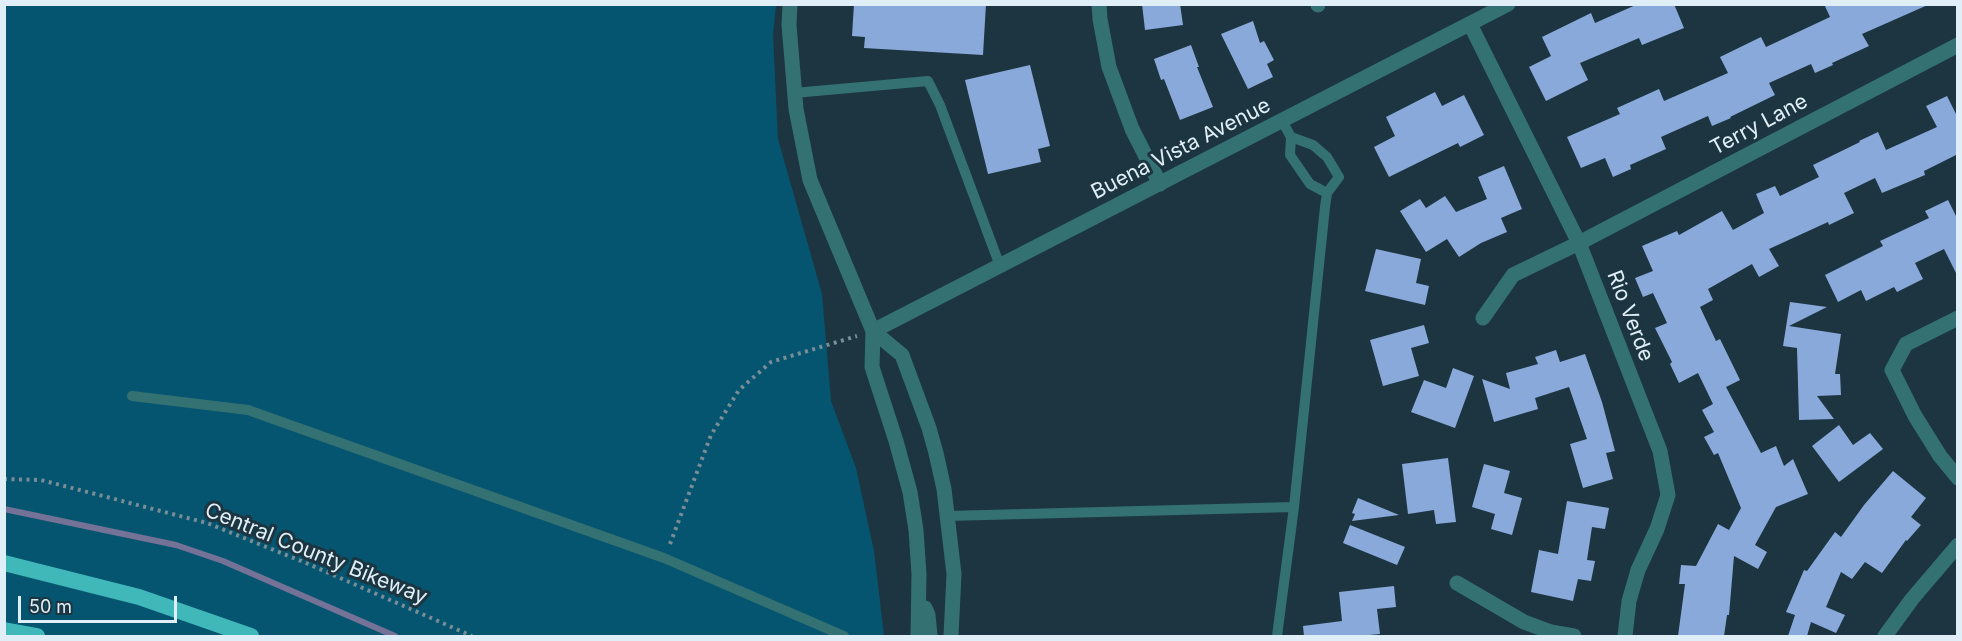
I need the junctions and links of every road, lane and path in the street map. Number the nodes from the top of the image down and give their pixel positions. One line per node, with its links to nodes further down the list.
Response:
1 (790, 4): 6 (street)
2 (1099, 4): 9 (street)
3 (1508, 4): 4 (street, Buena Vista Avenue)
4 (1470, 24): 7 (street, Buena Vista Avenue); 11 (street, Rio Verde)
5 (1958, 45): 11 (street, Terry Lane)
6 (794, 93): 12 (lane); 15 (street)
7 (1282, 121): 8 (lane); 9 (street, Buena Vista Avenue)
8 (1291, 137): 10 (lane); 10 (lane)
9 (1160, 184): 12 (street, Buena Vista Avenue)
10 (1327, 193): 19 (lane)
11 (1579, 243): 13 (street, Terry Lane); 36 (street, Rio Verde)
12 (1000, 266): 15 (street, Buena Vista Avenue)
13 (1483, 318)
14 (1958, 318): 17 (street)
15 (873, 331): 20 (street); 22 (path); 25 (street)
16 (132, 396): 22 (lane)
17 (1958, 478)
18 (4, 479): 29 (path, Central County Bikeway)
19 (1294, 507): 20 (lane); 34 (lane)
20 (947, 516): 33 (street)
21 (1958, 545): 37 (street)
22 (664, 558): 30 (lane)
23 (4, 563): 28 (highway)
24 (1457, 583): 35 (street)
25 (920, 597): 31 (street); 32 (street)
26 (4, 630): 27 (highway)
27 (37, 636)
28 (251, 636)
29 (472, 636)
30 (844, 636)
31 (918, 636)
32 (930, 636)
33 (951, 636)
34 (1277, 636)
35 (1574, 636)
36 (1625, 636)
37 (1885, 636)

